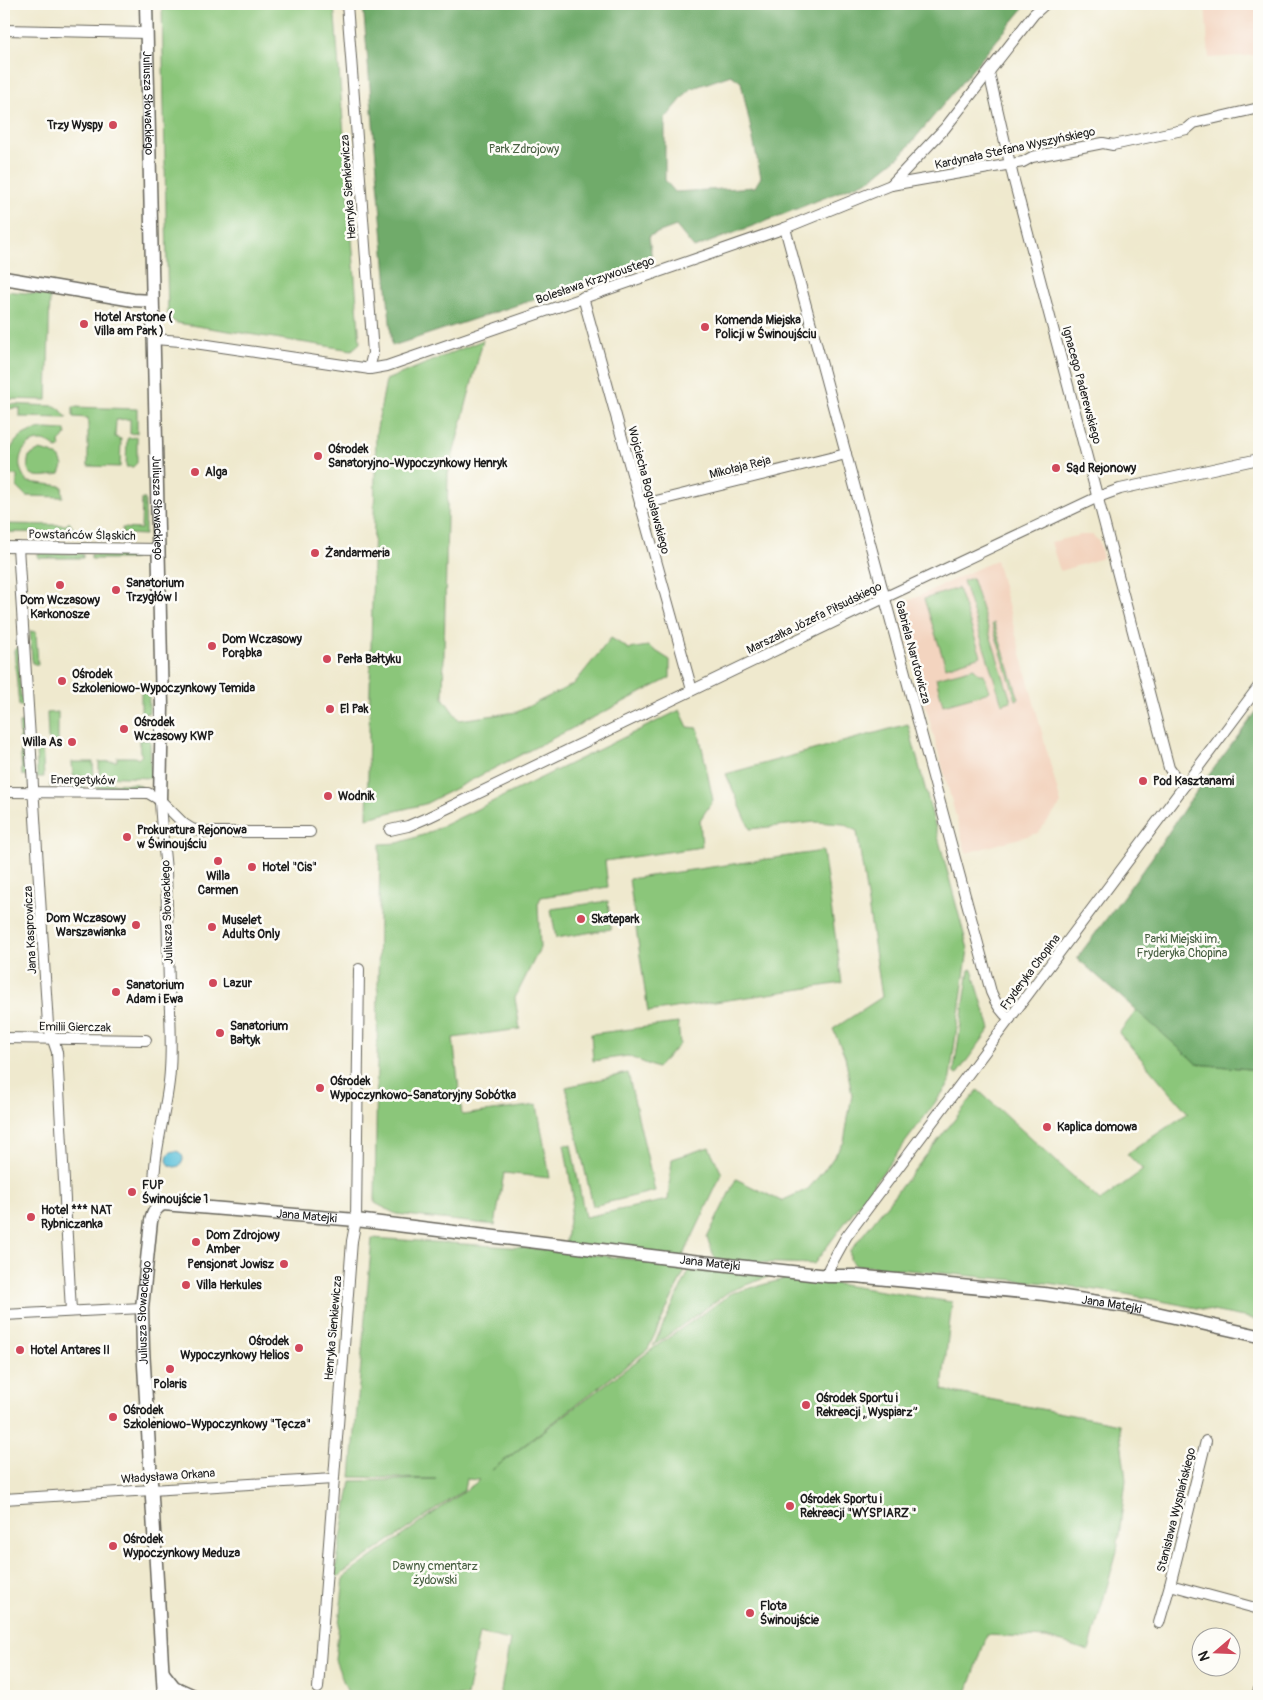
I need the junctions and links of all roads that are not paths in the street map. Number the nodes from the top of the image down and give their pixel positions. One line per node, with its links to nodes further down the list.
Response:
1 (146, 4): 5 (street, Juliusza Słowackiego)
2 (347, 4): 15 (street, Henryka Sienkiewicza)
3 (1045, 4): 6 (street, Bolesława Krzywoustego)
4 (4, 30): 5 (street)
5 (146, 33): 13 (street, Juliusza Słowackiego)
6 (989, 73): 8 (street, Ignacego Paderewskiego); 9 (street, Bolesława Krzywoustego)
7 (1259, 108): 8 (street, Kardynała Stefana Wyszyńskiego)
8 (1010, 164): 9 (street, Kardynała Stefana Wyszyńskiego); 18 (street, Ignacego Paderewskiego)
9 (892, 185): 10 (street, Bolesława Krzywoustego)
10 (785, 228): 12 (street, Bolesława Krzywoustego); 16 (street, Gabriela Narutowicza)
11 (4, 278): 13 (street)
12 (583, 297): 15 (street, Bolesława Krzywoustego); 19 (street, Wojciecha Bogusławskiego)
13 (152, 300): 14 (street, Juliusza Słowackiego)
14 (154, 339): 15 (street, Bolesława Krzywoustego); 22 (street, Juliusza Słowackiego)
15 (369, 369)
16 (846, 454): 19 (street, Mikołaja Reja); 23 (street, Gabriela Narutowicza)
17 (1259, 459): 18 (street, Marszałka Józefa Piłsudskiego)
18 (1098, 497): 23 (street, Marszałka Józefa Piłsudskiego); 26 (street, Ignacego Paderewskiego)
19 (640, 506): 25 (street, Wojciecha Bogusławskiego)
20 (4, 547): 21 (street, Powstańców Śląskich)
21 (18, 547): 22 (street, Powstańców Śląskich); 28 (street, Jana Kasprowicza)
22 (159, 549): 29 (street, Juliusza Słowackiego)
23 (886, 597): 25 (street, Marszałka Józefa Piłsudskiego); 33 (street, Gabriela Narutowicza)
24 (1259, 686): 26 (street, Fryderyka Chopina)
25 (692, 690): 30 (street, Marszałka Józefa Piłsudskiego)
26 (1185, 785): 33 (street, Fryderyka Chopina)
27 (4, 792): 28 (street, Energetyków)
28 (34, 792): 29 (street, Energetyków); 35 (street, Jana Kasprowicza)
29 (160, 800): 31 (street); 37 (street, Juliusza Słowackiego)
30 (390, 830)
31 (310, 832)
32 (359, 969): 38 (street, Henryka Sienkiewicza)
33 (1010, 1019): 39 (street, Fryderyka Chopina)
34 (4, 1038): 35 (street, Emilii Gierczak)
35 (52, 1040): 36 (street, Emilii Gierczak); 41 (street, Jana Kasprowicza)
36 (146, 1040)
37 (157, 1207): 38 (street, Jana Matejki); 40 (street, Juliusza Słowackiego)
38 (356, 1220): 39 (street, Jana Matejki); 45 (street, Henryka Sienkiewicza)
39 (828, 1276): 43 (street, Jana Matejki)
40 (142, 1308): 41 (street); 46 (street, Juliusza Słowackiego)
41 (72, 1311): 42 (street)
42 (4, 1315)
43 (1259, 1336)
44 (1206, 1441): 48 (street, Stanisława Wyspiańskiego)
45 (333, 1479): 46 (street, Władysława Orkana); 52 (street, Henryka Sienkiewicza)
46 (151, 1489): 47 (street, Władysława Orkana); 51 (street, Juliusza Słowackiego)
47 (4, 1500)
48 (1170, 1585): 49 (street, Stanisława Wyspiańskiego); 50 (street, Stanisława Wyspiańskiego)
49 (1259, 1609)
50 (1159, 1623)
51 (163, 1673): 54 (street, Juliusza Słowackiego); 55 (street)
52 (318, 1688)
53 (1259, 1689): 56 (street)
54 (164, 1696)
55 (194, 1696)
56 (1257, 1696)

